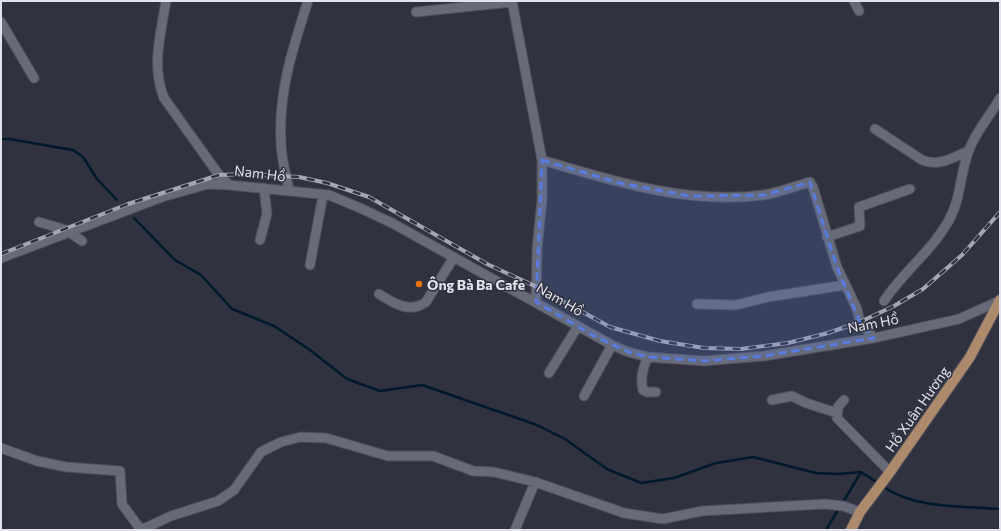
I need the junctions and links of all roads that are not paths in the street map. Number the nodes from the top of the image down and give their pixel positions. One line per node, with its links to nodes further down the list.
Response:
1 (166, 1): 13 (street, Nam Hồ)
2 (308, 1): 16 (street)
3 (512, 1): 6 (street); 12 (street)
4 (854, 1): 5 (street)
5 (859, 11)
6 (416, 12)
7 (1, 22): 8 (street)
8 (34, 78)
9 (1000, 98): 11 (street)
10 (875, 129): 11 (street)
11 (968, 151): 29 (street)
12 (542, 160): 20 (street); 30 (street)
13 (229, 185): 14 (street, Nam Hồ); 19 (street)
14 (264, 188): 16 (street, Nam Hồ); 21 (street)
15 (910, 189): 20 (street)
16 (289, 190): 17 (street, Nam Hồ)
17 (322, 195): 23 (street, Nam Hồ); 25 (street)
18 (39, 222): 19 (street)
19 (70, 233): 22 (street); 24 (street)
20 (827, 237): 26 (street)
21 (260, 240)
22 (82, 241)
23 (454, 257): 27 (street); 30 (street, Nam Hồ)
24 (1, 258)
25 (310, 265)
26 (845, 285): 31 (street); 33 (street)
27 (379, 294)
28 (1000, 300): 33 (street, Nam Hồ); 43 (main road, Hồ Xuân Hương)
29 (884, 301)
30 (536, 302): 32 (street, Nam Hồ)
31 (697, 304)
32 (578, 326): 34 (street, Nam Hồ); 36 (street)
33 (874, 338): 35 (street, Nam Hồ)
34 (612, 345): 35 (street, Nam Hồ); 38 (street)
35 (648, 357): 37 (street)
36 (549, 372)
37 (656, 392)
38 (584, 396)
39 (772, 400): 41 (street)
40 (844, 400): 41 (street)
41 (837, 413): 43 (street)
42 (1, 448): 46 (street)
43 (887, 475): 45 (main road, Hồ Xuân Hương)
44 (535, 482): 45 (street); 46 (street); 47 (street)
45 (863, 508): 48 (main road, Hồ Xuân Hương)
46 (141, 530)
47 (515, 530)
48 (851, 530)

